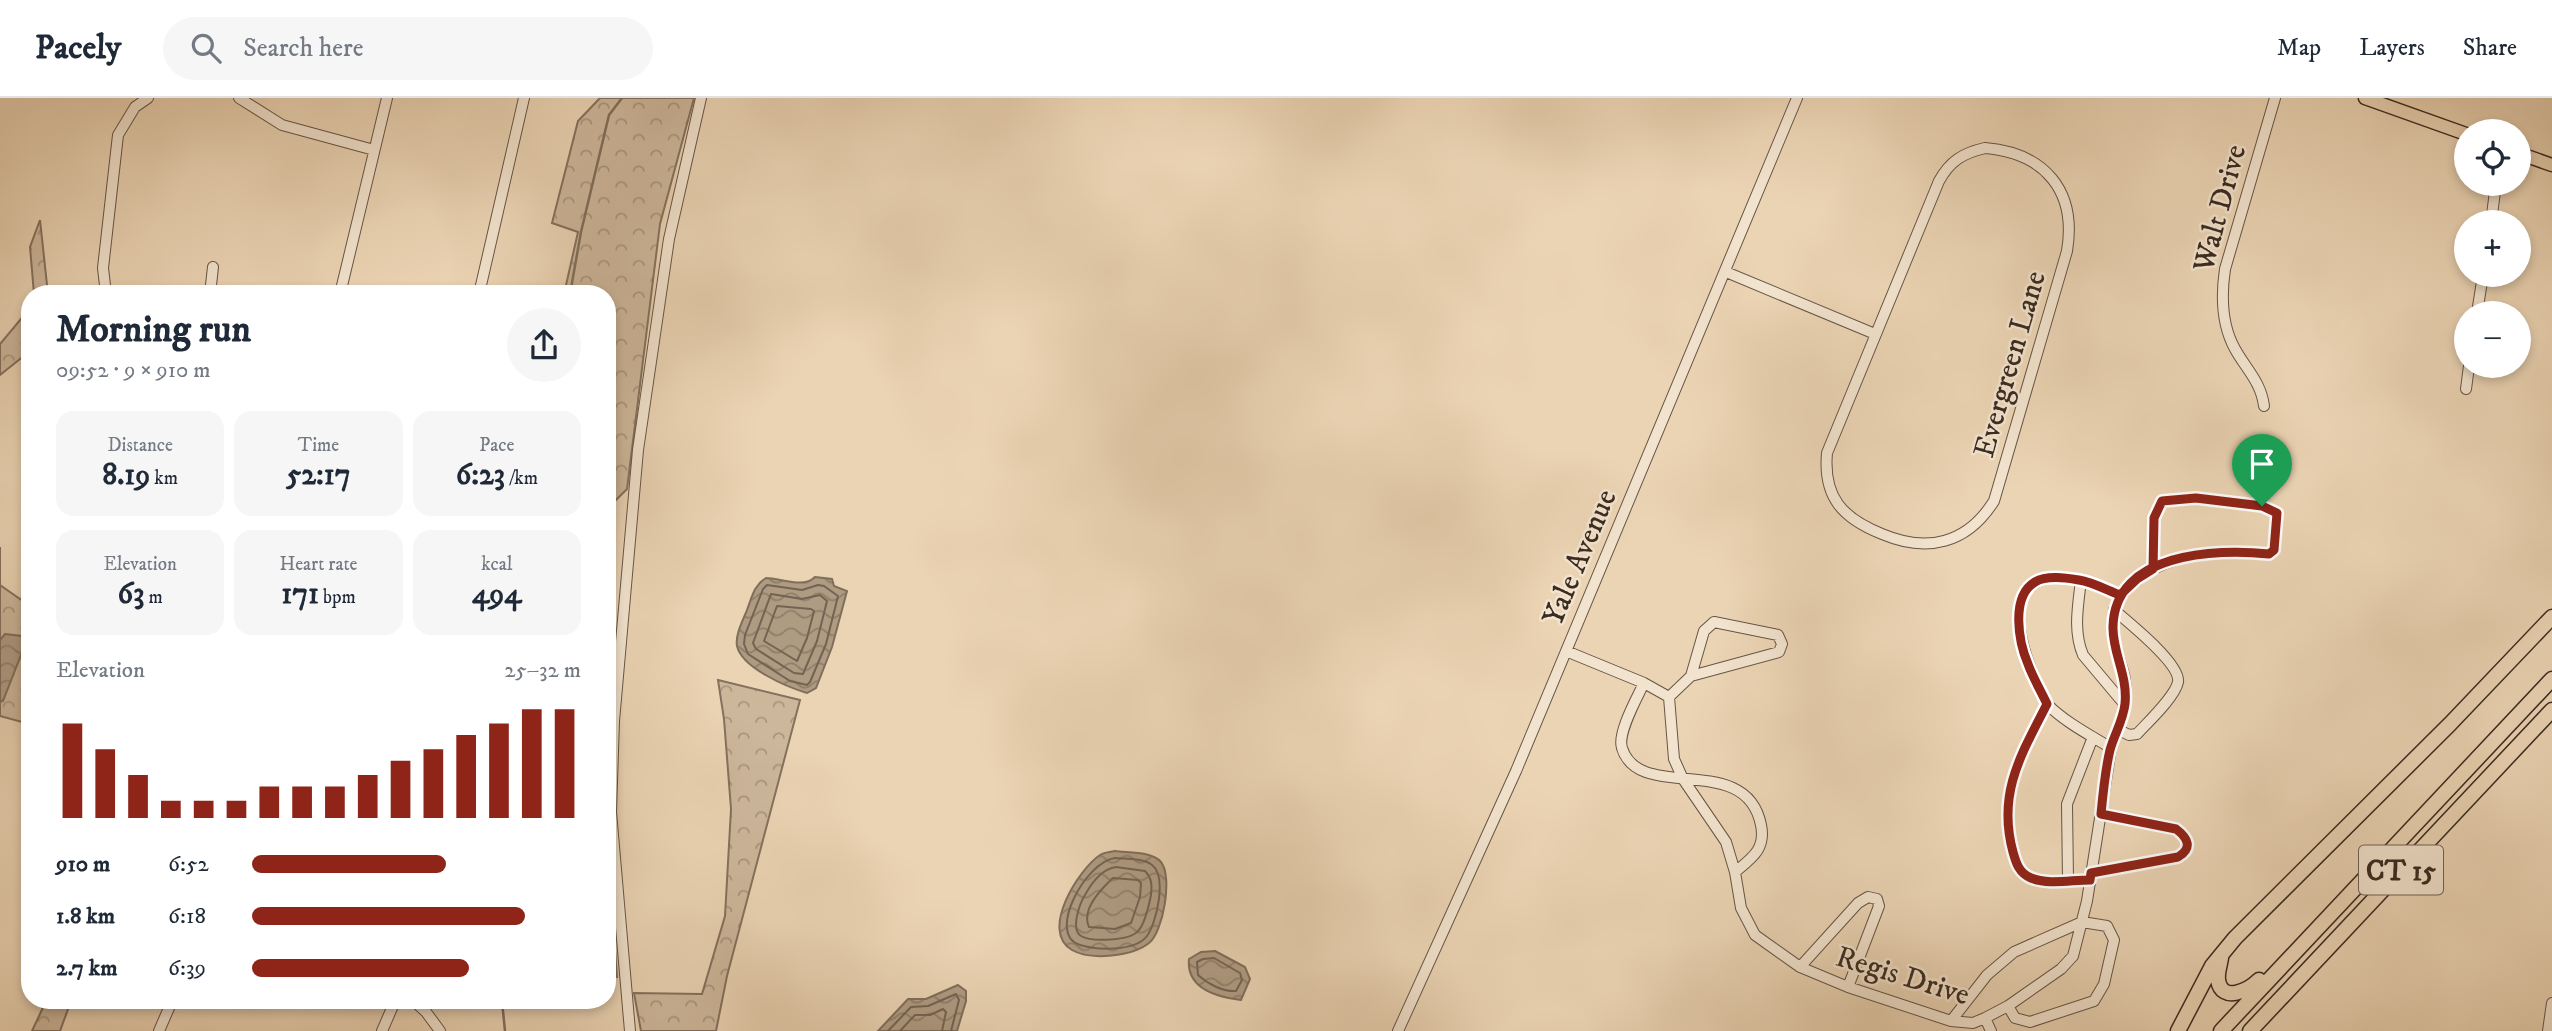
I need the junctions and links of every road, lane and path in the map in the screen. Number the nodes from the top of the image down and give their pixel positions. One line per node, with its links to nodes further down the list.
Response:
1 (148, 98): 15 (street)
2 (239, 98): 10 (street)
3 (387, 98): 10 (street)
4 (524, 98): 18 (street)
5 (701, 98): 33 (street)
6 (1797, 98): 14 (street, Yale Avenue)
7 (2275, 98): 22 (street, Walt Drive)
8 (2365, 98): 9 (main road)
9 (2454, 130)
10 (374, 150): 17 (street)
11 (2531, 158): 12 (main road)
12 (2552, 165)
13 (213, 267): 16 (street)
14 (1726, 272): 19 (street); 28 (street, Yale Avenue)
15 (105, 285)
16 (211, 285)
17 (342, 285)
18 (481, 285)
19 (1875, 334): 19 (street, Evergreen Lane)
20 (2467, 378): 21 (street)
21 (2466, 389)
22 (2264, 406)
23 (2153, 569): 23 (street, Regis Drive); 25 (street, Regis Drive)
24 (2081, 580): 25 (street); 34 (street); 35 (street)
25 (2120, 595): 26 (street, Regis Drive)
26 (2114, 610): 35 (street, Regis Drive); 37 (street)
27 (2552, 617): 47 (highway)
28 (1566, 651): 31 (street); 62 (street, Yale Avenue)
29 (1691, 676): 29 (street); 32 (street)
30 (2552, 679): 48 (highway, CT 15)
31 (1644, 683): 32 (street); 40 (street)
32 (1669, 697): 40 (street, Regis Drive)
33 (616, 698)
34 (2047, 704): 38 (street); 45 (street)
35 (2125, 705): 37 (street, Regis Drive)
36 (2552, 710): 66 (highway, CT 15)
37 (2119, 730): 39 (street, Regis Drive)
38 (2093, 737): 39 (street); 45 (street)
39 (2111, 748): 41 (street, Regis Drive)
40 (1683, 779): 43 (street, Regis Drive); 43 (street)
41 (2101, 814): 44 (street, Regis Drive); 44 (street)
42 (616, 867): 61 (street)
43 (1735, 872): 49 (street, Regis Drive)
44 (2091, 876): 45 (street); 46 (street, Regis Drive)
45 (2068, 880)
46 (2082, 922): 52 (street, Regis Drive); 52 (street); 57 (street)
47 (2221, 956): 48 (highway); 64 (highway)
48 (2288, 960): 65 (highway, CT 15)
49 (1800, 967): 50 (street, Regis Drive); 50 (street)
50 (1848, 988): 57 (street, Regis Drive)
51 (2552, 1003): 67 (street)
52 (2008, 1006): 56 (street, Regis Drive)
53 (169, 1009): 58 (street)
54 (392, 1009): 59 (street)
55 (423, 1009): 60 (street)
56 (1985, 1018): 57 (street, Regis Drive); 63 (street)
57 (1951, 1021)
58 (159, 1031)
59 (382, 1031)
60 (440, 1031)
61 (631, 1031)
62 (1398, 1031)
63 (1992, 1031)
64 (2178, 1031)
65 (2221, 1031)
66 (2250, 1031)
67 (2548, 1031)

